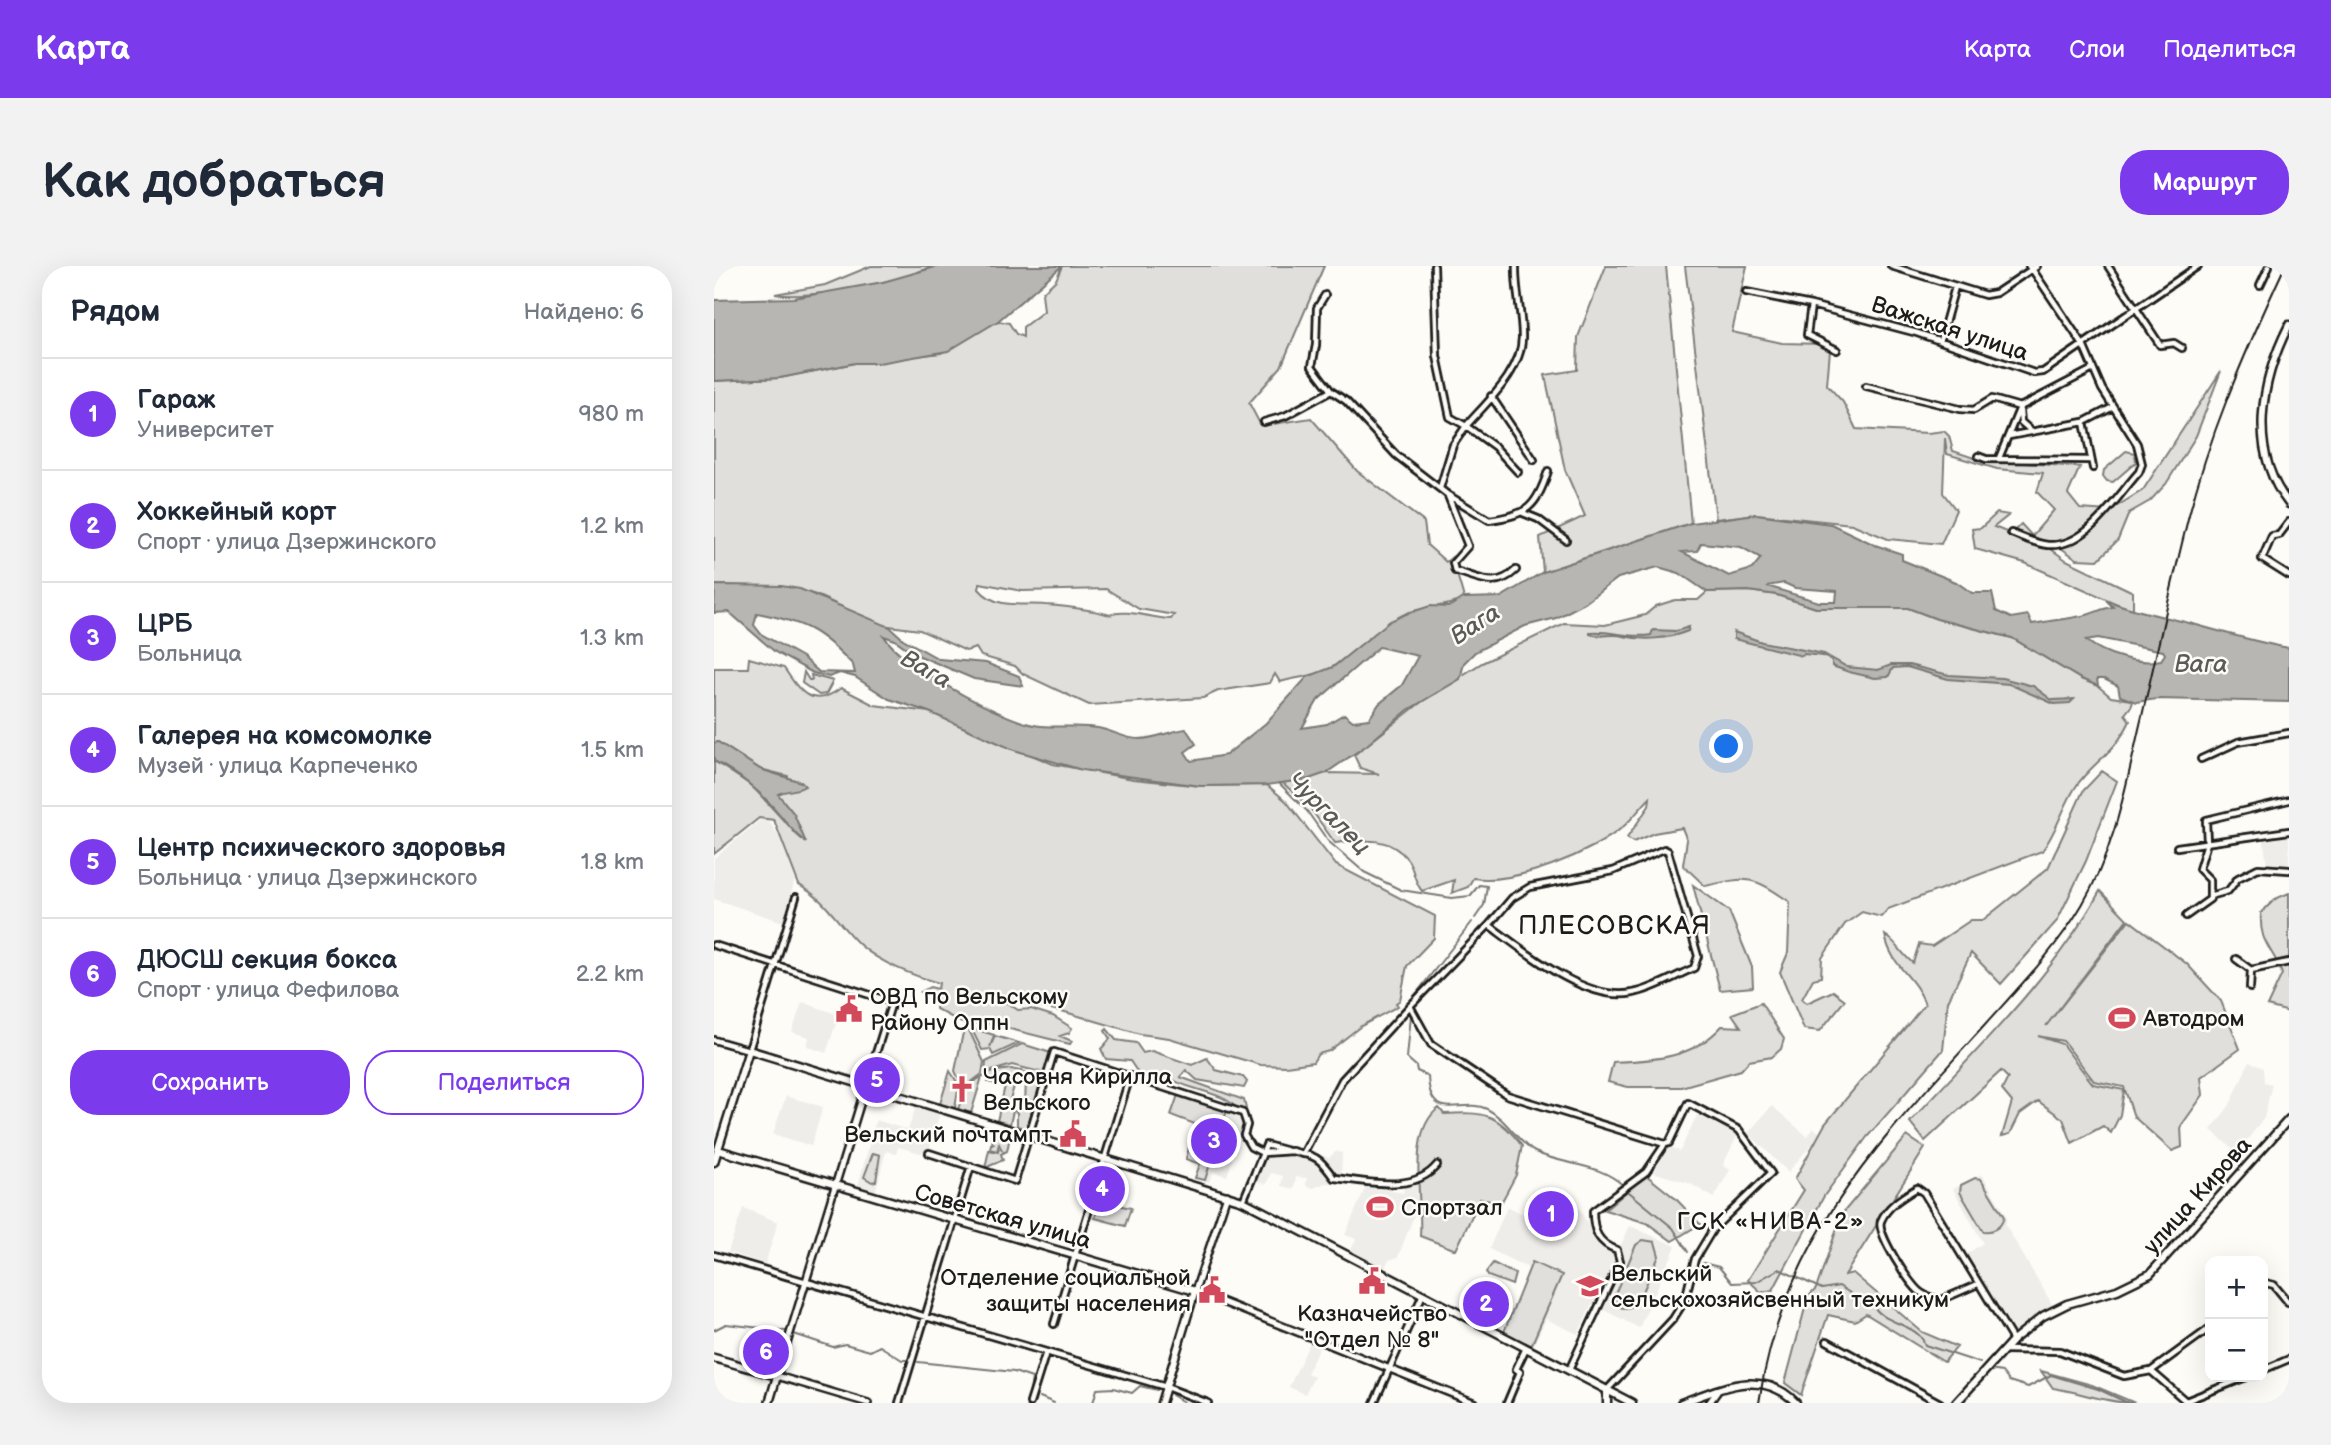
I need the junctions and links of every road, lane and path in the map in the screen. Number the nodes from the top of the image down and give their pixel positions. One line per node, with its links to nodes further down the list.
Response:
1 (1434, 266): 28 (street)
2 (1516, 266): 23 (street)
3 (1891, 266): 10 (street)
4 (2108, 266): 14 (street)
5 (2198, 266): 8 (street, Важская улица)
6 (2269, 266): 9 (street)
7 (2033, 267): 10 (street); 17 (street)
8 (2189, 269): 14 (street, Важская улица)
9 (2260, 285)
10 (1955, 286): 16 (street)
11 (1746, 292): 13 (street, Важская улица)
12 (1325, 295): 22 (street)
13 (1811, 305): 16 (street, Важская улица); 19 (street)
14 (2135, 307): 17 (street, Важская улица); 18 (street)
15 (2289, 325): 40 (main road)
16 (1940, 341): 17 (street, Важская улица)
17 (2083, 345): 20 (street)
18 (2182, 348)
19 (1837, 350)
20 (2093, 369): 24 (street); 25 (street)
21 (1866, 386): 24 (street)
22 (1331, 391): 26 (street); 38 (street)
23 (1491, 396): 28 (street); 33 (street)
24 (2020, 407): 29 (street); 30 (street)
25 (2113, 407): 27 (street); 43 (street)
26 (1264, 422)
27 (2084, 422): 29 (street); 34 (street)
28 (1466, 426): 37 (street); 38 (street)
29 (2031, 430): 30 (street)
30 (2009, 436): 32 (street)
31 (1978, 456): 32 (street)
32 (1999, 458): 34 (street)
33 (1534, 460)
34 (2089, 460): 35 (street)
35 (2093, 468)
36 (1548, 471): 41 (street)
37 (1518, 472)
38 (1440, 488): 39 (street)
39 (1448, 495): 41 (street); 45 (street)
40 (2289, 504)
41 (1522, 513): 44 (street)
42 (2289, 522): 46 (street)
43 (2011, 533)
44 (1566, 540)
45 (1516, 570)
46 (2289, 576)
47 (2289, 733): 48 (street)
48 (2201, 759)
49 (2289, 800): 51 (street)
50 (2289, 831): 51 (street)
51 (2207, 843): 52 (street); 54 (street)
52 (2177, 847)
53 (2289, 870): 54 (street)
54 (2210, 895): 56 (street)
55 (796, 897): 61 (street)
56 (2186, 916)
57 (1489, 925): 57 (street); 64 (street)
58 (714, 945): 61 (street)
59 (2236, 959): 62 (street)
60 (2289, 962): 62 (street)
61 (777, 963): 66 (street); 68 (street)
62 (2251, 970): 63 (street)
63 (2250, 988)
64 (1410, 1006): 71 (street); 75 (street)
65 (714, 1040): 66 (street)
66 (749, 1050): 68 (main road); 72 (main road)
67 (1130, 1076): 70 (street); 74 (street); 76 (street)
68 (866, 1085): 70 (main road); 80 (street)
69 (2289, 1119): 95 (main road, улица Кирова)
70 (1029, 1137): 76 (main road); 79 (street)
71 (1665, 1143): 104 (street); 110 (street)
72 (716, 1149): 77 (main road); 80 (main road, Советская улица)
73 (929, 1153): 79 (street)
74 (1263, 1153): 75 (street); 82 (street)
75 (1303, 1154): 78 (street)
76 (1105, 1159): 81 (main road); 85 (street)
77 (714, 1162)
78 (1437, 1165)
79 (971, 1166): 83 (street)
80 (835, 1184): 83 (main road, Советская улица); 86 (street)
81 (1227, 1195): 82 (main road); 89 (street)
82 (1243, 1201): 90 (main road)
83 (953, 1220): 85 (main road, Советская улица); 92 (street)
84 (714, 1255): 86 (street)
85 (1076, 1256): 89 (main road, Советская улица); 93 (street)
86 (805, 1283): 92 (street); 106 (street)
87 (1978, 1284): 87 (street); 95 (street)
88 (2268, 1284): 91 (street)
89 (1195, 1292): 102 (street, Советская улица); 109 (main road)
90 (1423, 1294): 97 (main road); 102 (street)
91 (2288, 1302)
92 (925, 1317): 99 (street); 116 (street)
93 (1054, 1324)
94 (2205, 1332): 105 (street)
95 (2013, 1340): 98 (main road, улица Кирова)
96 (1827, 1341): 128 (street)
97 (1526, 1348): 104 (main road); 122 (street)
98 (2003, 1350): 105 (street); 129 (main road, улица Кирова)
99 (1046, 1352): 109 (street); 117 (street)
100 (714, 1358): 106 (main road)
101 (2289, 1359): 103 (street)
102 (1390, 1368): 120 (street); 121 (street, Советская улица)
103 (2268, 1368)
104 (1569, 1370): 110 (main road)
105 (2151, 1371): 113 (street)
106 (777, 1376): 114 (main road); 115 (street)
107 (2233, 1382): 113 (street)
108 (1726, 1386): 125 (main road); 126 (street); 127 (main road)
109 (1166, 1387): 118 (main road); 119 (street)
110 (1607, 1390): 111 (main road); 112 (main road)
111 (1616, 1395): 112 (main road); 124 (main road)
112 (1607, 1402)
113 (2187, 1402)
114 (769, 1403)
115 (868, 1403)
116 (899, 1403)
117 (1030, 1403)
118 (1161, 1403)
119 (1208, 1403)
120 (1374, 1403)
121 (1475, 1403)
122 (1507, 1403)
123 (1618, 1403): 124 (main road)
124 (1632, 1403)
125 (1681, 1403)
126 (1709, 1403)
127 (1796, 1403)
128 (1940, 1403)
129 (1956, 1403)

